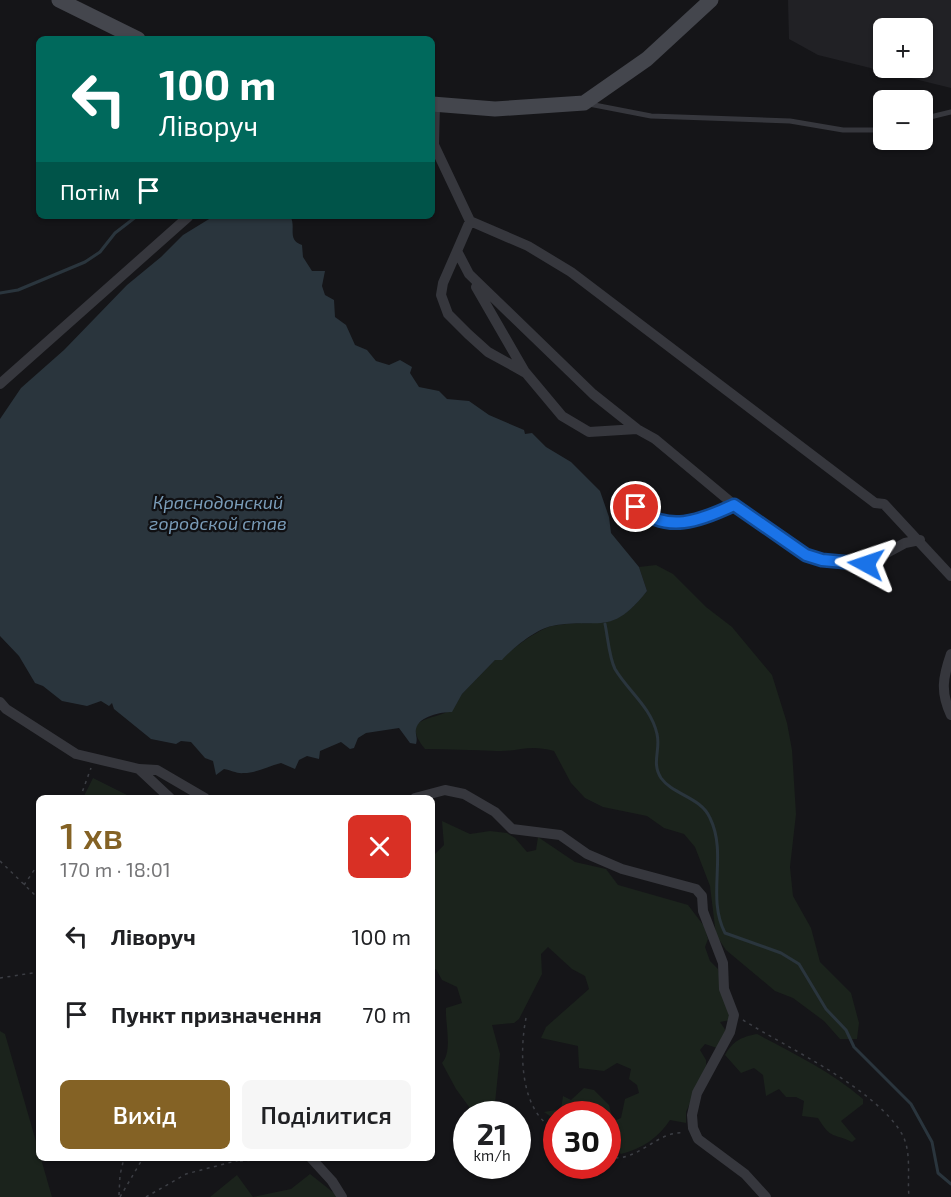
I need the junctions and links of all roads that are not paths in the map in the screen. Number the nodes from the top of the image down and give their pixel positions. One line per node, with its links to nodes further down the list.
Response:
1 (59, 0): 3 (main road)
2 (711, 0): 5 (main road)
3 (132, 36)
4 (435, 104): 5 (main road)
5 (584, 104): 8 (lane)
6 (951, 112): 7 (lane)
7 (933, 116)
8 (873, 129)
9 (435, 151): 11 (street)
10 (186, 219): 15 (street)
11 (470, 221): 12 (street); 19 (street)
12 (458, 251): 13 (street); 14 (street)
13 (469, 274): 14 (street); 16 (street)
14 (526, 373): 16 (street)
15 (0, 384)
16 (637, 429): 17 (street)
17 (734, 505): 18 (street); 19 (street)
18 (636, 507)
19 (920, 540): 20 (street)
20 (951, 576)
21 (951, 654): 23 (street)
22 (0, 702): 24 (street)
23 (951, 715)
24 (139, 769): 25 (street); 26 (street)
25 (167, 795)
26 (200, 795)
27 (427, 795): 30 (street)
28 (314, 1161): 29 (street)
29 (342, 1197)
30 (766, 1197)

